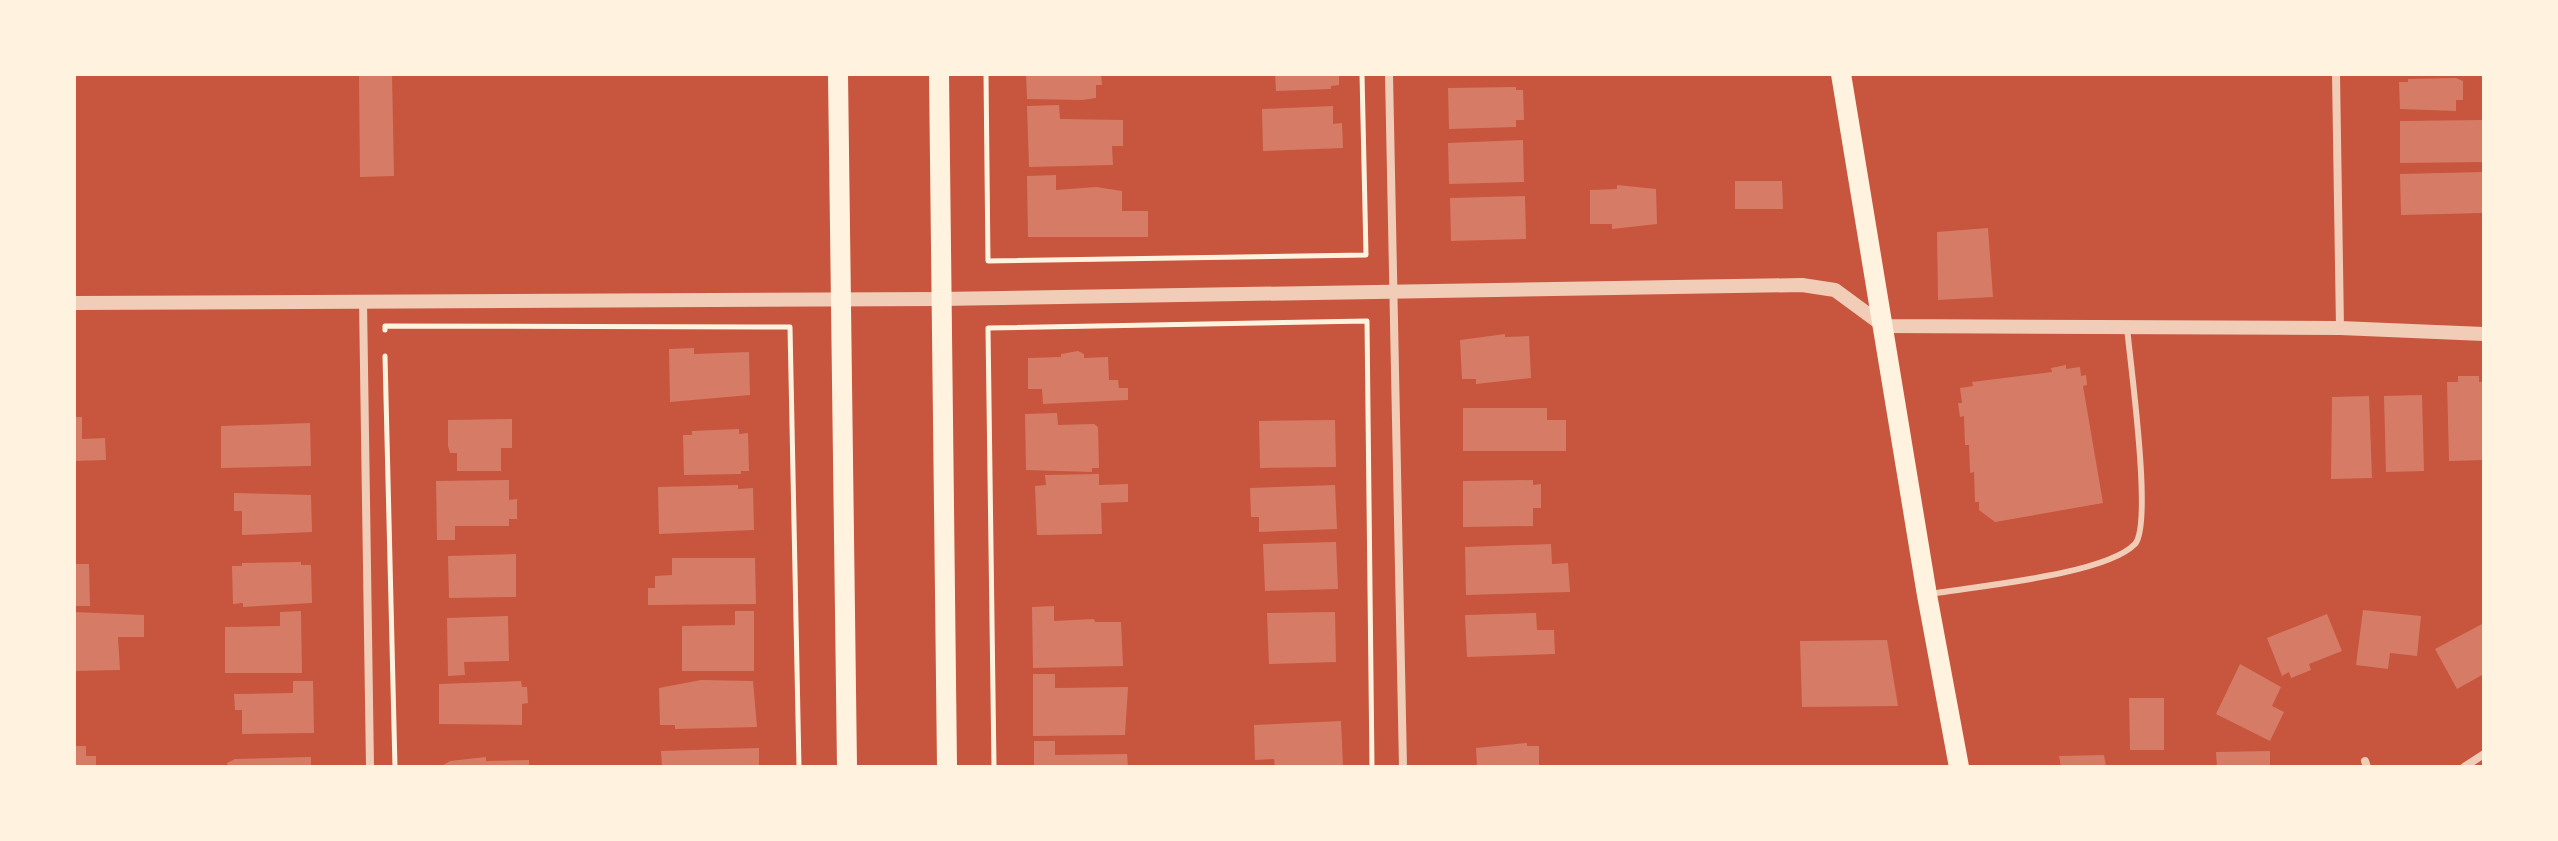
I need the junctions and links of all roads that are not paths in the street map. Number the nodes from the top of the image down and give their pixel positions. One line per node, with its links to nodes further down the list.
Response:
1 (838, 74): 7 (main road)
2 (939, 74): 8 (main road)
3 (1389, 74): 6 (street)
4 (1841, 74): 11 (main road)
5 (2336, 74): 13 (street)
6 (1393, 290): 8 (street); 11 (street); 20 (street)
7 (839, 298): 8 (street); 9 (street); 18 (main road)
8 (940, 299): 19 (main road)
9 (363, 301): 10 (street); 17 (street)
10 (74, 303)
11 (1884, 326): 12 (street); 15 (main road)
12 (2127, 327): 13 (street); 15 (lane)
13 (2340, 328): 14 (street)
14 (2484, 334)
15 (1927, 595): 21 (main road)
16 (2484, 754): 22 (street)
17 (370, 767)
18 (847, 767)
19 (947, 767)
20 (1403, 767)
21 (1959, 767)
22 (2464, 767)

